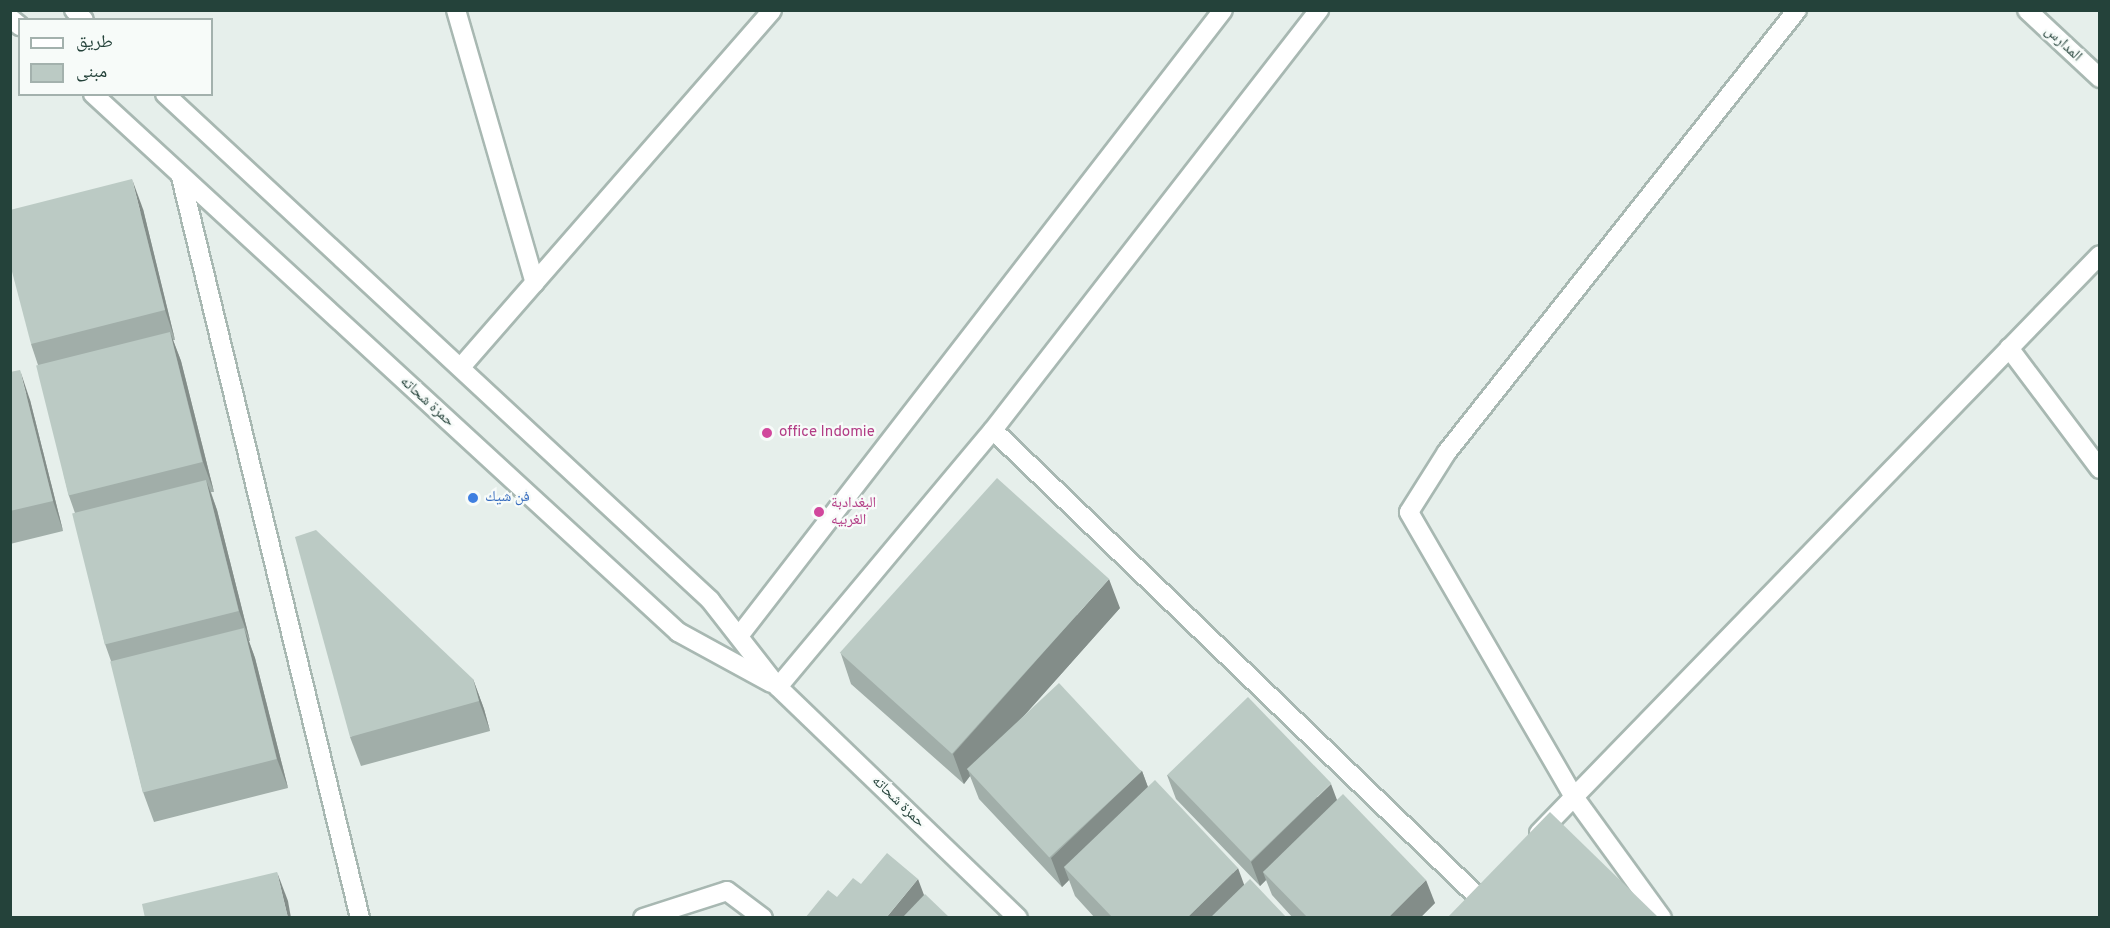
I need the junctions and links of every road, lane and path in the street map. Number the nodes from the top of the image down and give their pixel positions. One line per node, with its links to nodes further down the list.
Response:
1 (456, 10): 12 (street)
2 (772, 10): 12 (street)
3 (1223, 10): 17 (street)
4 (1319, 10): 15 (street)
5 (1797, 10): 19 (street)
6 (2027, 10): 7 (street, المدارس)
7 (2100, 78)
8 (95, 96): 10 (street, حمزة شحاته)
9 (167, 96): 14 (street, حمزة شحاته)
10 (181, 177): 18 (street, حمزة شحاته); 24 (street)
11 (2100, 255): 13 (street)
12 (535, 283): 14 (street)
13 (2009, 348): 16 (street); 19 (street)
14 (461, 367): 17 (street, حمزة شحاته)
15 (993, 430): 18 (street); 22 (street)
16 (2100, 470)
17 (739, 636): 18 (street, حمزة شحاته)
18 (778, 687): 27 (street, حمزة شحاته)
19 (1574, 797): 20 (street); 28 (street)
20 (1525, 847)
21 (1493, 880): 22 (street)
22 (1477, 896): 23 (street)
23 (1463, 910)
24 (360, 918)
25 (643, 918): 26 (street)
26 (763, 918)
27 (1018, 918)
28 (1662, 918)

